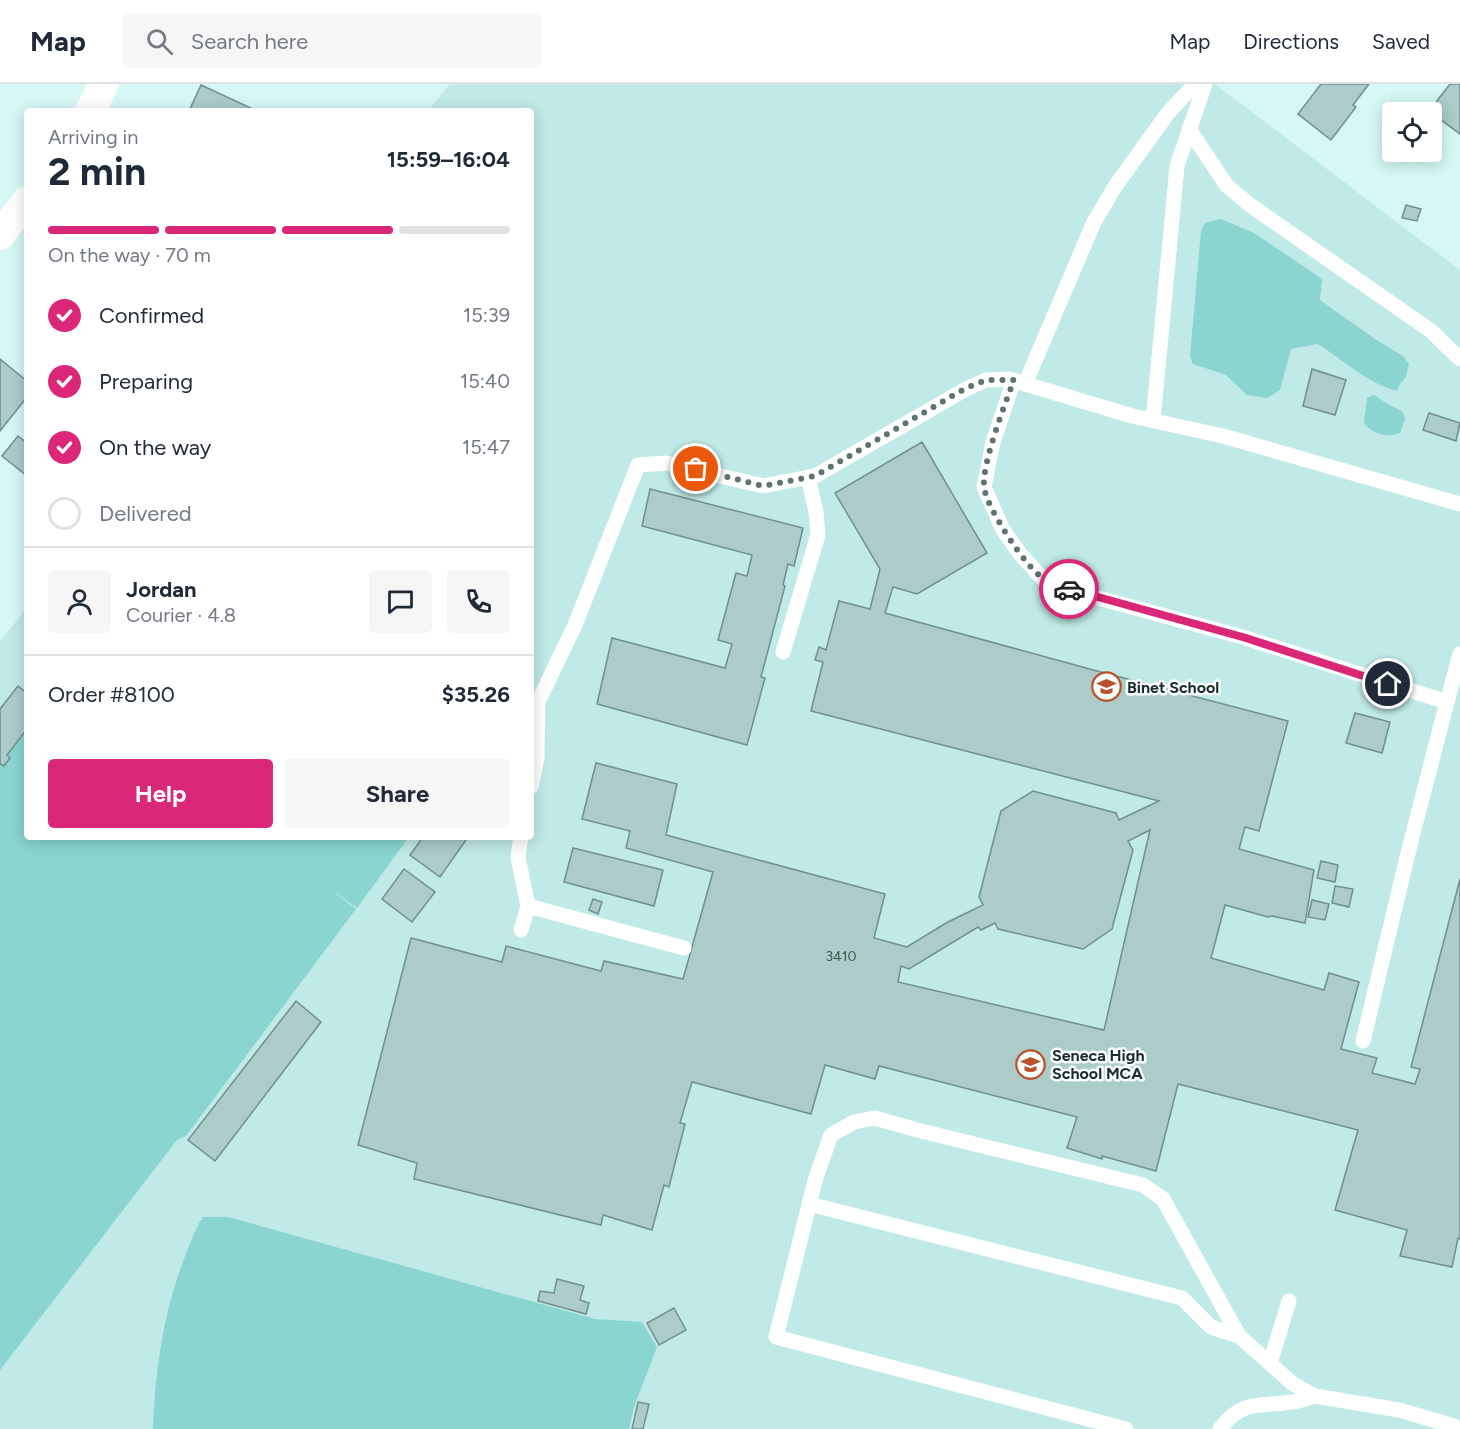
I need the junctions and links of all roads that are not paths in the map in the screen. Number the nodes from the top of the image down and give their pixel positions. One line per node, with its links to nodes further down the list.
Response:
1 (104, 84): 4 (street)
2 (1195, 84): 9 (lane)
3 (1205, 84): 5 (lane)
4 (92, 108)
5 (1189, 129): 8 (lane); 10 (lane)
6 (24, 205): 7 (street)
7 (0, 235)
8 (1460, 359)
9 (1020, 382): 10 (lane); 11 (lane); 15 (lane)
10 (1153, 421): 12 (lane)
11 (808, 477): 13 (lane); 16 (lane)
12 (1460, 504)
13 (783, 652)
14 (1460, 654): 15 (lane)
15 (1447, 702): 22 (lane)
16 (534, 704): 17 (lane)
17 (534, 772)
18 (521, 840): 19 (lane)
19 (528, 906): 20 (lane); 21 (lane)
20 (522, 930)
21 (684, 948)
22 (1363, 1041)
23 (809, 1204): 25 (lane); 25 (lane); 28 (lane)
24 (1289, 1301): 26 (lane)
25 (1239, 1336): 26 (lane)
26 (1270, 1363): 27 (lane)
27 (1315, 1396): 29 (lane); 30 (lane)
28 (1126, 1429)
29 (1220, 1429)
30 (1458, 1429)

